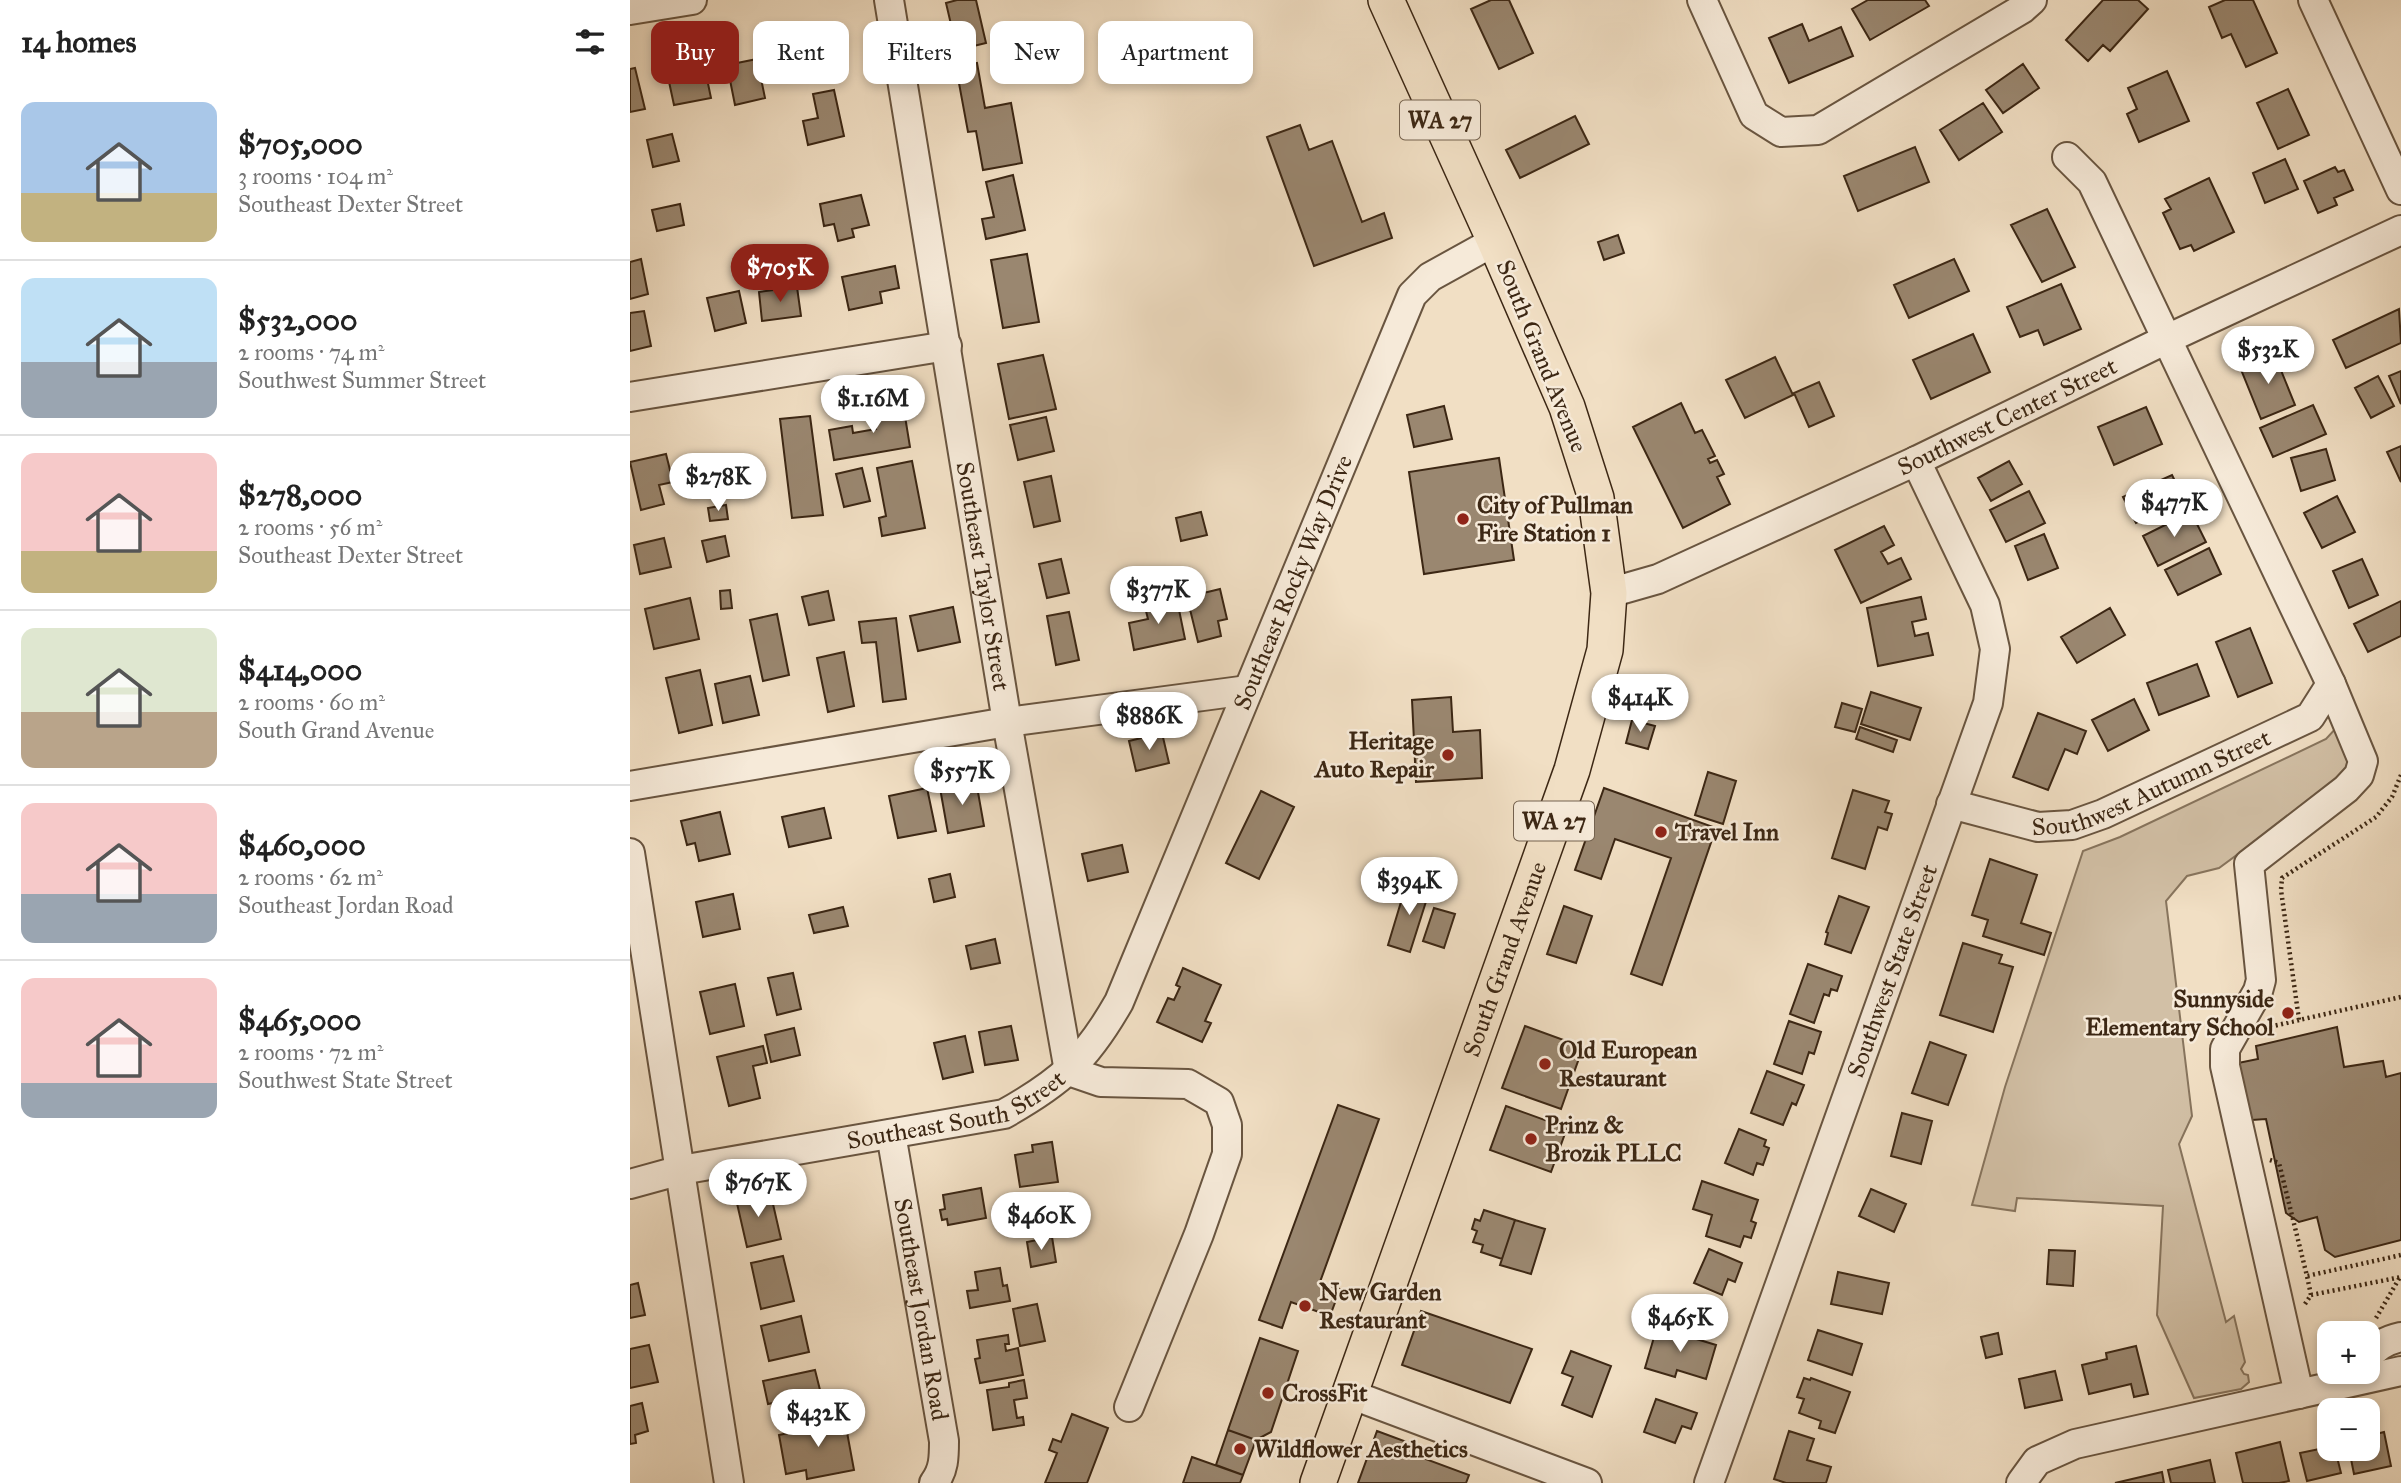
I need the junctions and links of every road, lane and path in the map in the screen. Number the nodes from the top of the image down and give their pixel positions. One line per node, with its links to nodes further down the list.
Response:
1 (692, 0): 7 (street)
2 (888, 0): 13 (street, Southeast Taylor Street)
3 (1386, 0): 11 (main road, South Grand Avenue / WA 27)
4 (1702, 0): 5 (street)
5 (2032, 0)
6 (2313, 0): 9 (street)
7 (630, 10)
8 (2067, 157): 12 (street)
9 (2401, 190)
10 (2401, 230): 12 (street, Southwest Center Street)
11 (1495, 241): 16 (main road, South Grand Avenue / WA 27); 18 (street, Southeast Rocky Way Drive)
12 (2167, 339): 15 (street, Southwest Center Street); 17 (street)
13 (947, 346): 14 (street); 19 (street, Southeast Taylor Street)
14 (630, 397)
15 (1916, 461): 16 (street, Southwest Center Street); 22 (street, Southwest State Street)
16 (1609, 593): 42 (main road, South Grand Avenue / WA 27)
17 (2331, 684): 22 (street, Southwest Autumn Street); 43 (street)
18 (1248, 690): 19 (street); 27 (street, Southeast Rocky Way Drive)
19 (1007, 722): 21 (street); 28 (street, Southeast Taylor Street)
20 (2401, 775): 25 (path)
21 (630, 786)
22 (1951, 804): 49 (street, Southwest State Street)
23 (630, 853): 31 (street)
24 (2401, 997): 25 (path)
25 (2299, 1020): 26 (path)
26 (2257, 1029)
27 (1098, 1038): 28 (street, Southeast South Street)
28 (1069, 1071): 29 (street, Southeast South Street); 44 (street)
29 (891, 1134): 31 (street, Southeast South Street); 46 (street, Southeast Jordan Road)
30 (2265, 1159): 33 (path)
31 (681, 1170): 32 (street, Southeast South Street); 45 (street)
32 (630, 1184)
33 (2401, 1255)
34 (2401, 1277): 35 (path); 36 (path)
35 (2311, 1295)
36 (2374, 1321)
37 (2401, 1337): 38 (street)
38 (2380, 1345)
39 (2380, 1370): 40 (street)
40 (2401, 1371)
41 (2326, 1384): 43 (street)
42 (1350, 1394): 47 (main road, South Grand Avenue / WA 27); 48 (street)
43 (2299, 1394): 50 (street)
44 (1129, 1407)
45 (729, 1483)
46 (934, 1483)
47 (1318, 1483)
48 (1587, 1483)
49 (1709, 1483)
50 (2021, 1483)

